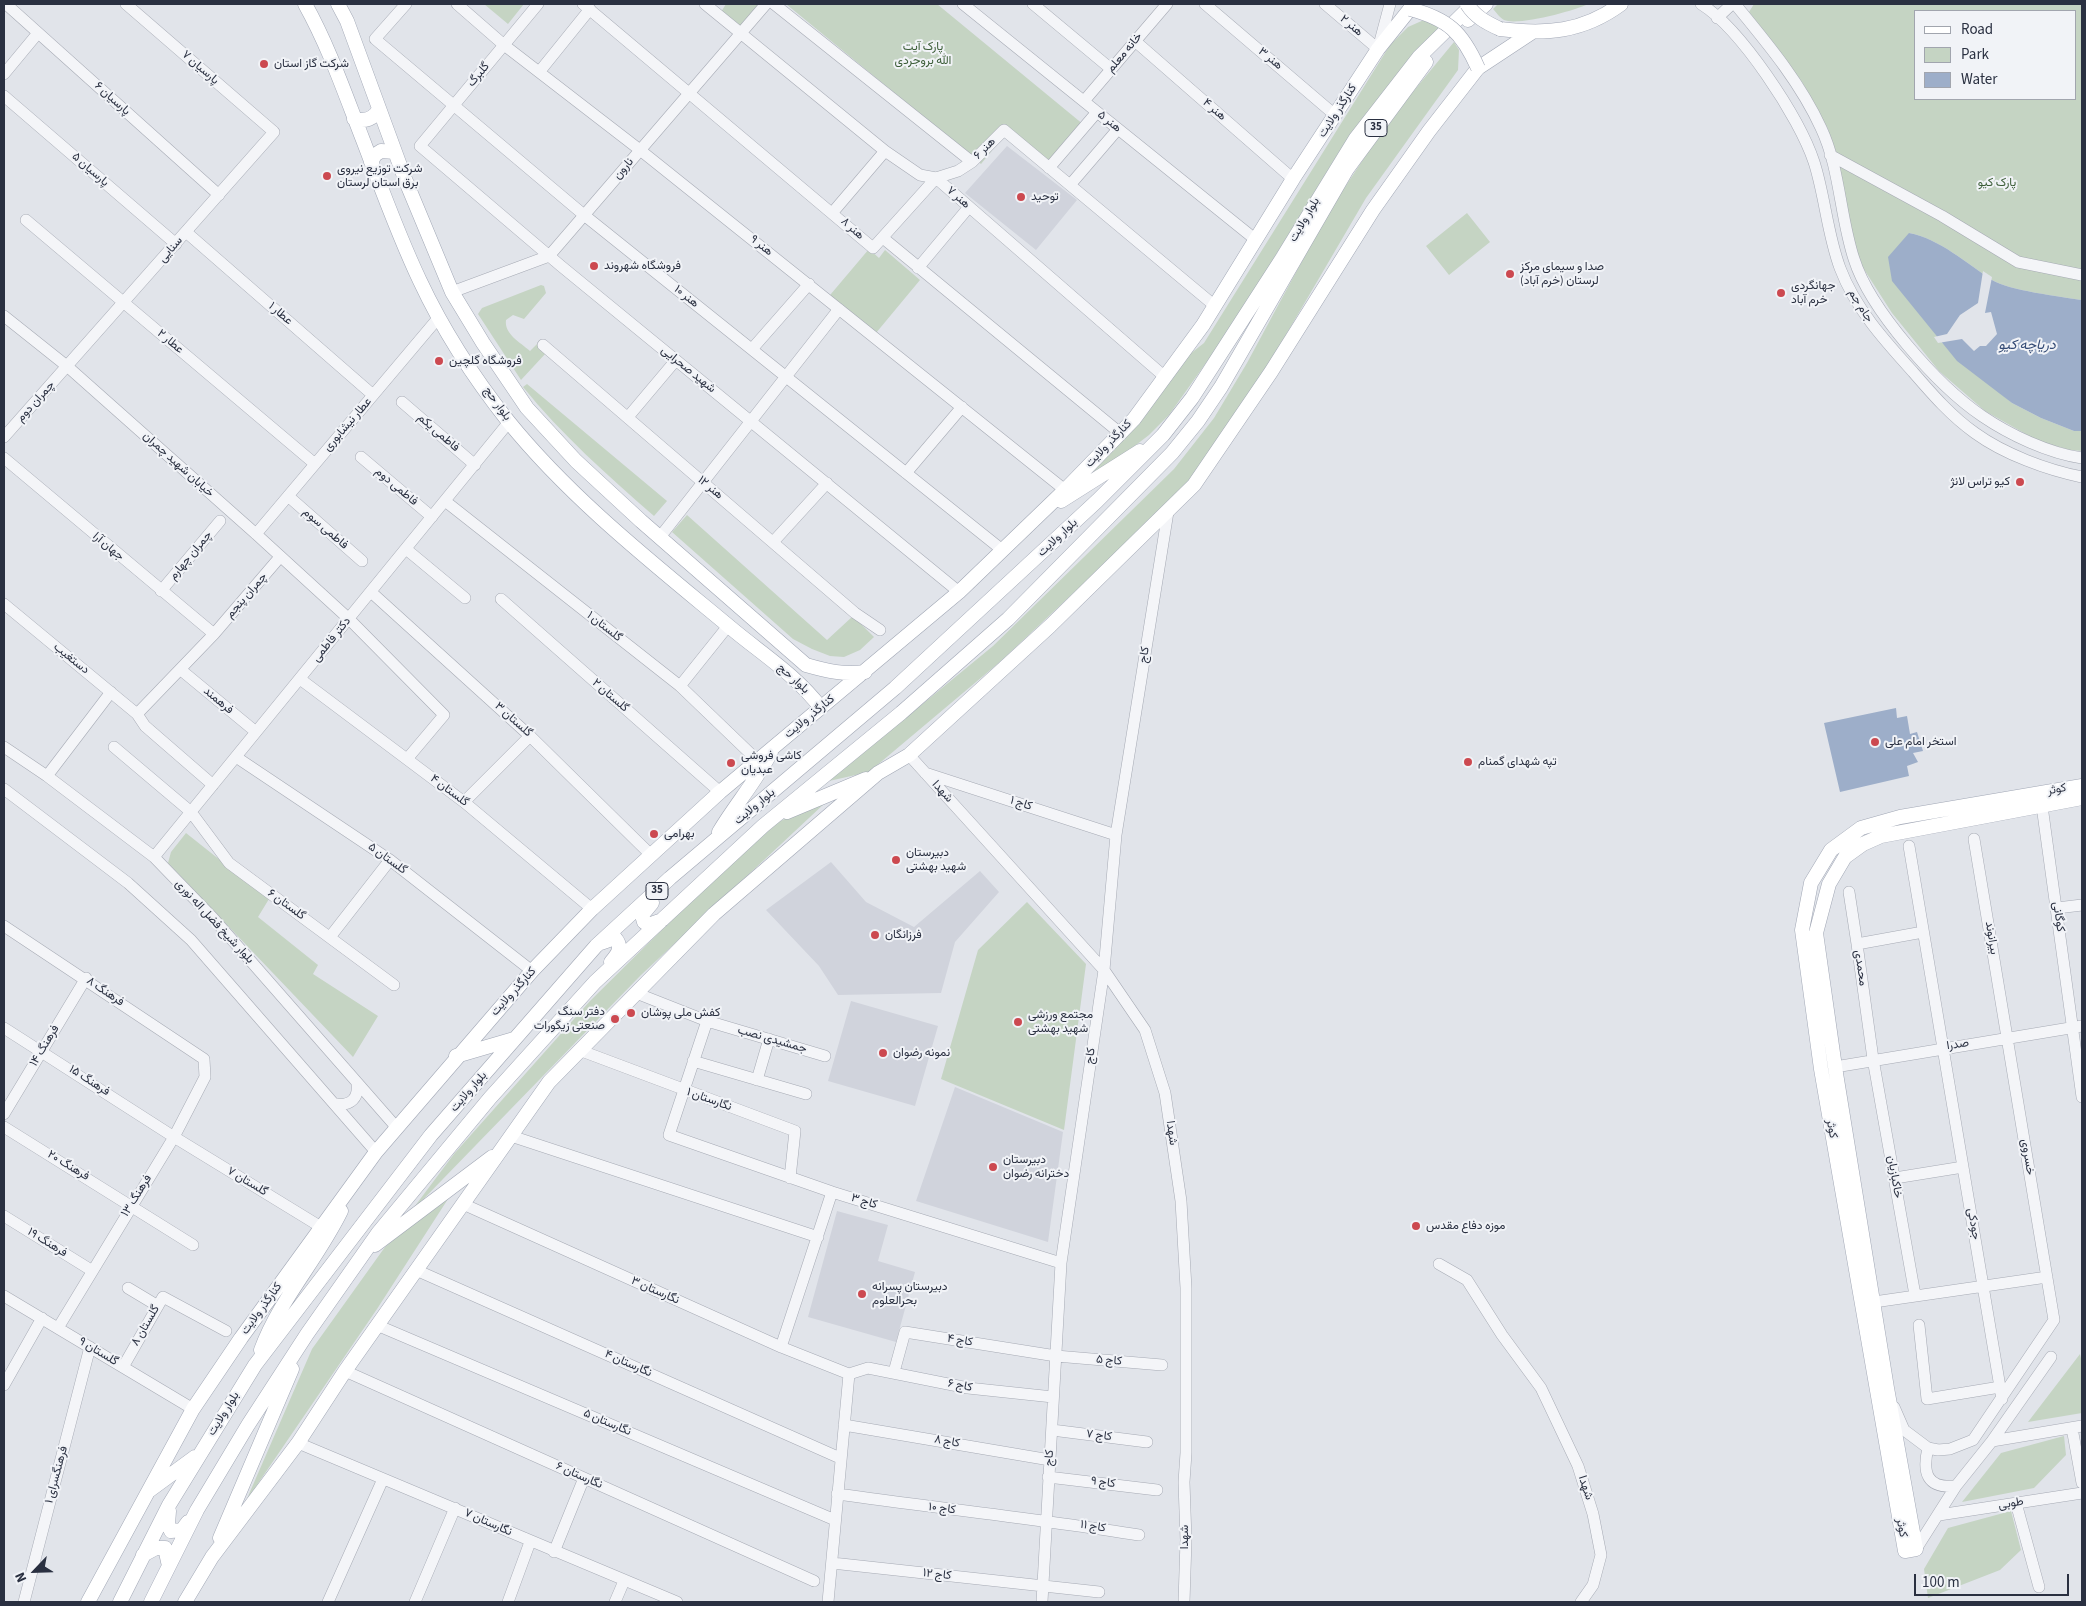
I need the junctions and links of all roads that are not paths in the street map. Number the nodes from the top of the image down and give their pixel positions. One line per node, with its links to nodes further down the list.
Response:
1 (6, 4): 26 (street, پارسیان ۶)
2 (126, 4): 45 (street, پارسیان ۷)
3 (305, 4): 43 (main road, بلوار حج)
4 (338, 4): 40 (main road, بلوار حج)
5 (406, 4): 39 (street, هنر ۱۰)
6 (457, 4): 30 (street, هنر ۹)
7 (538, 4): 30 (street, گلبرگ)
8 (705, 4): 27 (street, هنر ۷)
9 (766, 4): 27 (street, نارون)
10 (774, 4): 52 (street, هنر ۶)
11 (963, 4): 38 (street, هنر ۵)
12 (1033, 4): 33 (street)
13 (1205, 4): 42 (street, هنر ۳)
14 (1325, 4): 31 (street, هنر ۲)
15 (1390, 4): 31 (street)
16 (1467, 4): 28 (main road, bridge)
17 (1473, 4): 89 (main road, بلوار ولایت / 35)
18 (1486, 4): 154 (main road, بلوار ولایت / 35)
19 (1621, 4): 28 (main road)
20 (1701, 4): 25 (street, جام جم)
21 (1734, 4): 25 (street); 50 (street, جام جم)
22 (1162, 5): 29 (street, خانه معلم)
23 (586, 6): 34 (street); 36 (street, هنر ۸)
24 (1412, 6): 31 (main road, کنارگذر ولایت); 32 (main road, bridge)
25 (1717, 18): 97 (street, جام جم)
26 (38, 33): 35 (street); 57 (street, پارسیان ۶)
27 (742, 33): 36 (street, نارون); 48 (street, هنر ۷)
28 (1531, 33): 32 (main road)
29 (1135, 41): 33 (street, خانه معلم); 55 (street, هنر ۴)
30 (504, 44): 34 (street, هنر ۹); 39 (street, گلبرگ)
31 (1378, 49): 42 (main road, کنارگذر ولایت)
32 (1478, 68): 104 (main road)
33 (1111, 69): 38 (street, خانه معلم)
34 (540, 71): 47 (street, هنر ۹)
35 (4, 74)
36 (689, 93): 47 (street, نارون); 59 (street, هنر ۸)
37 (4, 96): 65 (street, پارسیان ۵)
38 (1084, 102): 41 (street, هنر ۵)
39 (454, 104): 46 (street, گلبرگ); 60 (street, هنر ۱۰)
40 (379, 109): 43 (main road); 49 (main road, بلوار حج)
41 (1098, 112): 44 (street, هنر ۵); 53 (street)
42 (1335, 115): 55 (main road, کنارگذر ولایت)
43 (354, 119): 51 (main road, بلوار حج)
44 (1118, 129): 56 (street); 64 (street, هنر ۵)
45 (274, 132): 57 (street, سنایی)
46 (420, 146): 66 (street, شهید صحرایی)
47 (640, 150): 60 (street, نارون); 69 (street, هنر ۹)
48 (885, 151): 54 (street, هنر ۷); 59 (street)
49 (395, 152): 51 (main road); 70 (main road, بلوار حج)
50 (1830, 155): 68 (street); 93 (street, جام جم)
51 (371, 162): 75 (main road, بلوار حج)
52 (972, 162): 53 (street, هنر ۶); 54 (street)
53 (1049, 168): 56 (street, هنر ۶)
54 (936, 178): 58 (street, هنر ۷); 63 (street)
55 (1293, 179): 64 (main road, کنارگذر ولایت)
56 (1070, 185): 72 (street, هنر ۶)
57 (219, 195): 62 (street, سنایی)
58 (969, 207): 67 (street); 80 (street, هنر ۷)
59 (832, 212): 63 (street, هنر ۸)
60 (584, 215): 66 (street, نارون); 77 (street, هنر ۱۰)
61 (26, 220): 71 (street, عطار ۲)
62 (186, 232): 65 (street, سنایی); 82 (street, عطار ۱)
63 (883, 238): 67 (street, هنر ۸)
64 (1256, 240): 72 (main road, کنارگذر ولایت)
65 (176, 244): 71 (street, سنایی)
66 (549, 256): 70 (street, نارون); 78 (street, شهید صحرایی)
67 (918, 268): 88 (street, هنر ۸)
68 (2082, 275)
69 (809, 284): 73 (street, هنر ۹); 77 (street)
70 (452, 292): 108 (main road, بلوار حج)
71 (124, 303): 79 (street, سنایی); 94 (street, عطار ۲)
72 (1215, 306): 80 (main road, کنارگذر ولایت)
73 (839, 309): 81 (street); 84 (street, هنر ۹)
74 (4, 316): 79 (street, خیابان شهید چمران)
75 (439, 317): 82 (street, عطار نیشابوری); 86 (main road, بلوار حج)
76 (543, 345): 85 (street, هنر ۱۲)
77 (752, 349): 81 (street, هنر ۱۰)
78 (676, 360): 85 (street); 87 (street, شهید صحرایی)
79 (68, 367): 90 (street, چمران دوم); 107 (street, خیابان شهید چمران)
80 (1165, 376): 88 (main road, کنارگذر ولایت)
81 (786, 377): 87 (street); 96 (street, هنر ۱۰)
82 (373, 396): 94 (street, عطار نیشابوری)
83 (402, 402): 95 (street, فاطمی یکم)
84 (962, 407): 96 (street); 100 (street, هنر ۹)
85 (628, 417): 98 (street, هنر ۱۲)
86 (510, 422): 95 (street, دکتر فاطمی); 121 (main road, بلوار حج)
87 (752, 422): 98 (street); 99 (street, شهید صحرایی)
88 (1120, 432): 100 (main road, کنارگذر ولایت)
89 (1163, 436): 103 (main road); 157 (main road, بلوار ولایت / 35)
90 (4, 437)
91 (361, 457): 105 (street, فاطمی دوم)
92 (4, 458): 114 (street, جهان آرا)
93 (2082, 458)
94 (315, 464): 101 (street, عطار نیشابوری)
95 (475, 464): 102 (street, دکتر فاطمی)
96 (906, 473): 111 (street, هنر ۱۰)
97 (2082, 477)
98 (704, 483): 108 (street); 109 (street, هنر ۱۲)
99 (827, 484): 109 (street); 116 (street, شهید صحرایی)
100 (1065, 490): 103 (main road, کنارگذر ولایت)
101 (288, 496): 107 (street, عطار نیشابوری); 113 (street, فاطمی سوم)
102 (445, 501): 105 (street, دکتر فاطمی); 129 (street, گلستان ۱)
103 (1047, 506): 111 (main road, کنارگذر ولایت)
104 (1168, 512): 138 (main road); 155 (street, کاج)
105 (432, 517): 110 (street, دکتر فاطمی)
106 (220, 521): 114 (street, چمران چهارم)
107 (256, 534): 112 (street, خیابان شهید چمران)
108 (660, 537): 124 (main road, بلوار حج)
109 (774, 541): 122 (street, هنر ۱۲)
110 (406, 549): 115 (street, دکتر فاطمی); 117 (street)
111 (1001, 549): 116 (main road, کنارگذر ولایت)
112 (280, 557): 120 (street, خیابان شهید چمران); 123 (street, چمران پنجم)
113 (362, 561)
114 (161, 591): 123 (street, جهان آرا)
115 (371, 592): 120 (street, دکتر فاطمی); 134 (street, گلستان ۳)
116 (959, 592): 127 (main road, کنارگذر ولایت)
117 (465, 598)
118 (501, 599): 148 (street, گلستان ۲)
119 (4, 604): 130 (street, دستغیب)
120 (349, 618): 128 (street, دکتر فاطمی); 140 (street, خیابان شهید چمران)
121 (728, 626): 126 (main road, بلوار حج); 129 (street)
122 (880, 630)
123 (214, 634): 125 (street, چمران پنجم)
124 (800, 659): 126 (main road); 127 (main road, بلوار حج)
125 (181, 670): 132 (street, چمران پنجم); 133 (street, فرهمند)
126 (788, 672): 131 (main road, بلوار حج)
127 (866, 672): 131 (main road, کنارگذر ولایت)
128 (300, 679): 133 (street, دکتر فاطمی); 140 (street, گلستان ۴)
129 (680, 686): 141 (street, گلستان ۱)
130 (111, 692): 132 (street, دستغیب); 144 (street)
131 (821, 708): 135 (main road, کنارگذر ولایت)
132 (137, 714): 145 (street, دستغیب)
133 (256, 732): 139 (street, دکتر فاطمی)
134 (530, 736): 150 (street); 159 (street, گلستان ۳)
135 (774, 746): 141 (main road, کنارگذر ولایت); 157 (main road)
136 (4, 747): 144 (street, بلوار شیخ فضل اله نوری)
137 (114, 747): 153 (street, گلستان ۶)
138 (909, 755): 142 (street, شهدا); 143 (main road)
139 (236, 756): 145 (street, دکتر فاطمی); 161 (street, گلستان ۵)
140 (407, 759): 150 (street, گلستان ۴)
141 (757, 760): 148 (main road, کنارگذر ولایت)
142 (925, 773): 155 (street, کاج ۱); 173 (street, شهدا)
143 (878, 774): 154 (main road); 178 (main road)
144 (46, 776): 160 (street, بلوار شیخ فضل اله نوری)
145 (213, 785): 153 (street, دکتر فاطمی)
146 (2082, 786): 152 (main road, کوثر)
147 (4, 789): 200 (street)
148 (720, 792): 159 (main road, کنارگذر ولایت)
149 (2082, 798): 151 (main road, کوثر)
150 (464, 802): 166 (street, گلستان ۴)
151 (2042, 806): 152 (main road, کوثر); 165 (street, کوگانی)
152 (1985, 809): 193 (main road, کوثر); 194 (main road, کوثر)
153 (190, 812): 160 (street, دکتر فاطمی); 170 (street, گلستان ۶)
154 (777, 816): 167 (main road, بلوار ولایت / 35)
155 (1116, 835): 173 (street, کاج)
156 (1974, 839): 183 (street, بیرانوند)
157 (714, 842): 162 (main road, بلوار ولایت / 35)
158 (1909, 846): 169 (street)
159 (650, 854): 166 (main road, کنارگذر ولایت)
160 (154, 857): 196 (street, بلوار شیخ فضل اله نوری)
161 (390, 860): 170 (street); 174 (street, گلستان ۵)
162 (670, 878): 167 (main road); 172 (main road, بلوار ولایت / 35)
163 (1849, 892): 171 (street)
164 (2082, 904): 165 (street)
165 (2057, 908): 180 (street, کوگانی)
166 (592, 909): 174 (main road, کنارگذر ولایت)
167 (666, 918): 176 (main road, بلوار ولایت / 35)
168 (4, 926): 175 (street, فرهنگ ۸)
169 (1923, 932): 171 (street, محمدی); 185 (street)
170 (330, 937): 177 (street, گلستان ۶)
171 (1857, 944): 191 (street, محمدی)
172 (596, 946): 176 (main road); 182 (main road, بلوار ولایت / 35)
173 (1104, 970): 220 (street, کاج); 304 (street, شهدا)
174 (532, 971): 188 (main road, کنارگذر ولایت)
175 (86, 978): 186 (street, فرهنگ ۱۴); 190 (street, فرهنگ ۸)
176 (595, 982): 219 (main road, بلوار ولایت / 35)
177 (394, 985)
178 (636, 993): 179 (street, جمشیدی نصب); 187 (main road)
179 (707, 1021): 184 (street, جمشیدی نصب); 192 (street)
180 (2078, 1027): 183 (street, صدرا); 199 (street, کوگانی)
181 (4, 1028): 186 (street, فرهنگ ۱۵)
182 (515, 1038): 188 (main road); 241 (main road, بلوار ولایت / 35)
183 (2007, 1038): 185 (street, صدرا); 224 (street, خسروی)
184 (769, 1039): 189 (street, جمشیدی نصب); 195 (street)
185 (1943, 1048): 191 (street, صدرا); 208 (street, جودکی)
186 (42, 1050): 201 (street, فرهنگ ۱۴); 204 (street, فرهنگ ۱۵)
187 (579, 1050): 197 (street, نگارستان ۱); 205 (main road)
188 (456, 1056): 203 (main road, کنارگذر ولایت)
189 (824, 1056)
190 (204, 1059): 204 (street, فرهنگ ۱۳)
191 (1873, 1059): 193 (street, صدرا); 211 (street, خاکبازیان)
192 (693, 1061): 195 (street); 197 (street)
193 (1835, 1067): 194 (main road); 229 (main road, کوثر)
194 (1821, 1069): 229 (main road, کوثر)
195 (757, 1080): 198 (street)
196 (357, 1083): 200 (street); 203 (street, بلوار شیخ فضل اله نوری)
197 (683, 1090): 210 (street, نگارستان ۱); 210 (street, کاج ۳)
198 (806, 1094)
199 (2082, 1097)
200 (336, 1104): 207 (street)
201 (4, 1114)
202 (4, 1127): 214 (street, فرهنگ ۲۰)
203 (397, 1128): 207 (main road, کنارگذر ولایت)
204 (174, 1136): 214 (street, فرهنگ ۱۳); 216 (street, گلستان ۷)
205 (511, 1136): 206 (main road); 217 (street)
206 (501, 1150): 213 (main road); 219 (main road)
207 (376, 1152): 209 (main road, کنارگذر ولایت)
208 (1963, 1167): 211 (street); 225 (street, جودکی)
209 (357, 1176): 216 (main road, کنارگذر ولایت); 241 (main road)
210 (790, 1178): 212 (street, کاج ۳)
211 (1895, 1178): 227 (street, خاکبازیان)
212 (832, 1192): 217 (street); 220 (street, کاج ۳)
213 (463, 1204): 223 (main road); 238 (street, نگارستان ۳)
214 (132, 1205): 218 (street, فرهنگ ۲۰); 222 (street, فرهنگ ۱۳)
215 (4, 1216): 222 (street, فرهنگ ۱۹)
216 (321, 1227): 252 (main road, کنارگذر ولایت)
217 (818, 1237): 238 (street)
218 (193, 1245)
219 (364, 1252): 236 (main road, بلوار ولایت / 35)
220 (1061, 1263): 239 (street, کاج)
221 (1439, 1264): 305 (street, شهدا)
222 (91, 1270): 234 (street, فرهنگ ۱۳)
223 (416, 1270): 233 (main road); 261 (street, نگارستان ۴)
224 (2047, 1277): 225 (street); 251 (street, خسروی)
225 (1983, 1285): 227 (street); 248 (street, جودکی)
226 (128, 1288): 230 (street)
227 (1915, 1295): 229 (street)
228 (4, 1296): 231 (street, گلستان ۹)
229 (1868, 1303): 249 (main road, کوثر); 281 (main road, کوثر)
230 (158, 1306): 235 (street, گلستان ۸); 243 (street, گلستان ۸)
231 (42, 1318): 234 (street, گلستان ۹); 247 (street)
232 (1919, 1325): 248 (street)
233 (379, 1326): 244 (main road); 277 (street, نگارستان ۵)
234 (58, 1328): 237 (street, گلستان ۹)
235 (226, 1331)
236 (307, 1334): 275 (main road, بلوار ولایت / 35); 284 (main road)
237 (90, 1347): 243 (street, گلستان ۹); 293 (street, فرهنگسرای ۱)
238 (781, 1347): 246 (street, نگارستان ۳)
239 (1056, 1356): 242 (street, کاج ۵); 245 (street, کاج ۴); 250 (street, کاج)
240 (2051, 1357): 256 (street)
241 (255, 1365): 260 (main road, بلوار ولایت / 35)
242 (1162, 1365)
243 (122, 1367): 252 (street, گلستان ۹)
244 (345, 1371): 258 (main road); 264 (street, نگارستان ۶)
245 (894, 1372): 246 (street, کاج ۶); 250 (street, کاج ۶)
246 (849, 1374): 253 (street)
247 (4, 1384)
248 (2000, 1386): 251 (street, جودکی)
249 (1887, 1388): 259 (street); 281 (main road, کوثر)
250 (1053, 1397): 255 (street, کاج)
251 (2002, 1399): 259 (street)
252 (193, 1409): 270 (main road, کنارگذر ولایت)
253 (844, 1425): 261 (street); 262 (street, کاج ۸)
254 (2077, 1427): 256 (street); 266 (street)
255 (1052, 1430): 257 (street, کاج ۷); 262 (street, کاج)
256 (1992, 1441): 267 (street)
257 (1147, 1442)
258 (298, 1443): 265 (street, نگارستان ۷); 284 (main road)
259 (1928, 1448): 267 (street)
260 (200, 1454): 270 (main road); 273 (main road, بلوار ولایت / 35)
261 (840, 1458): 271 (street)
262 (1050, 1460): 263 (street, کاج)
263 (1048, 1476): 268 (street, کاج ۹); 278 (street, کاج)
264 (584, 1478): 282 (street); 288 (street, نگارستان ۶)
265 (383, 1479): 274 (street, نگارستان ۷); 297 (street)
266 (2082, 1483)
267 (1956, 1486): 276 (street)
268 (1157, 1490)
269 (2082, 1493): 272 (street, طوبی)
270 (145, 1494): 294 (main road, کنارگذر ولایت)
271 (838, 1494): 277 (street); 278 (street, کاج ۱۰)
272 (2016, 1503): 276 (street, طوبی); 290 (street)
273 (169, 1505): 275 (main road); 283 (main road, بلوار ولایت / 35)
274 (455, 1508): 280 (street, نگارستان ۷); 298 (street)
275 (197, 1510): 286 (main road, بلوار ولایت / 35)
276 (1939, 1515): 281 (street)
277 (835, 1520): 285 (street)
278 (1046, 1520): 279 (street, کاج ۱۱); 289 (street, کاج)
279 (1139, 1535)
280 (530, 1542): 282 (street, نگارستان ۷); 299 (street)
281 (1916, 1549)
282 (554, 1552): 287 (street, نگارستان ۷)
283 (143, 1555): 286 (main road); 295 (main road, بلوار ولایت / 35)
284 (212, 1557): 292 (main road)
285 (832, 1563): 289 (street, کاج ۱۲); 302 (street)
286 (169, 1566): 296 (main road, بلوار ولایت / 35)
287 (624, 1581): 300 (street); 301 (street, نگارستان ۷)
288 (814, 1581)
289 (1042, 1587): 291 (street, کاج ۱۲); 303 (street, کاج)
290 (2038, 1587)
291 (1099, 1592)
292 (188, 1601)
293 (24, 1602)
294 (88, 1602)
295 (120, 1602)
296 (151, 1602)
297 (328, 1602)
298 (415, 1602)
299 (508, 1602)
300 (615, 1602)
301 (677, 1602)
302 (828, 1602)
303 (1042, 1602)
304 (1184, 1602)
305 (1580, 1602)

